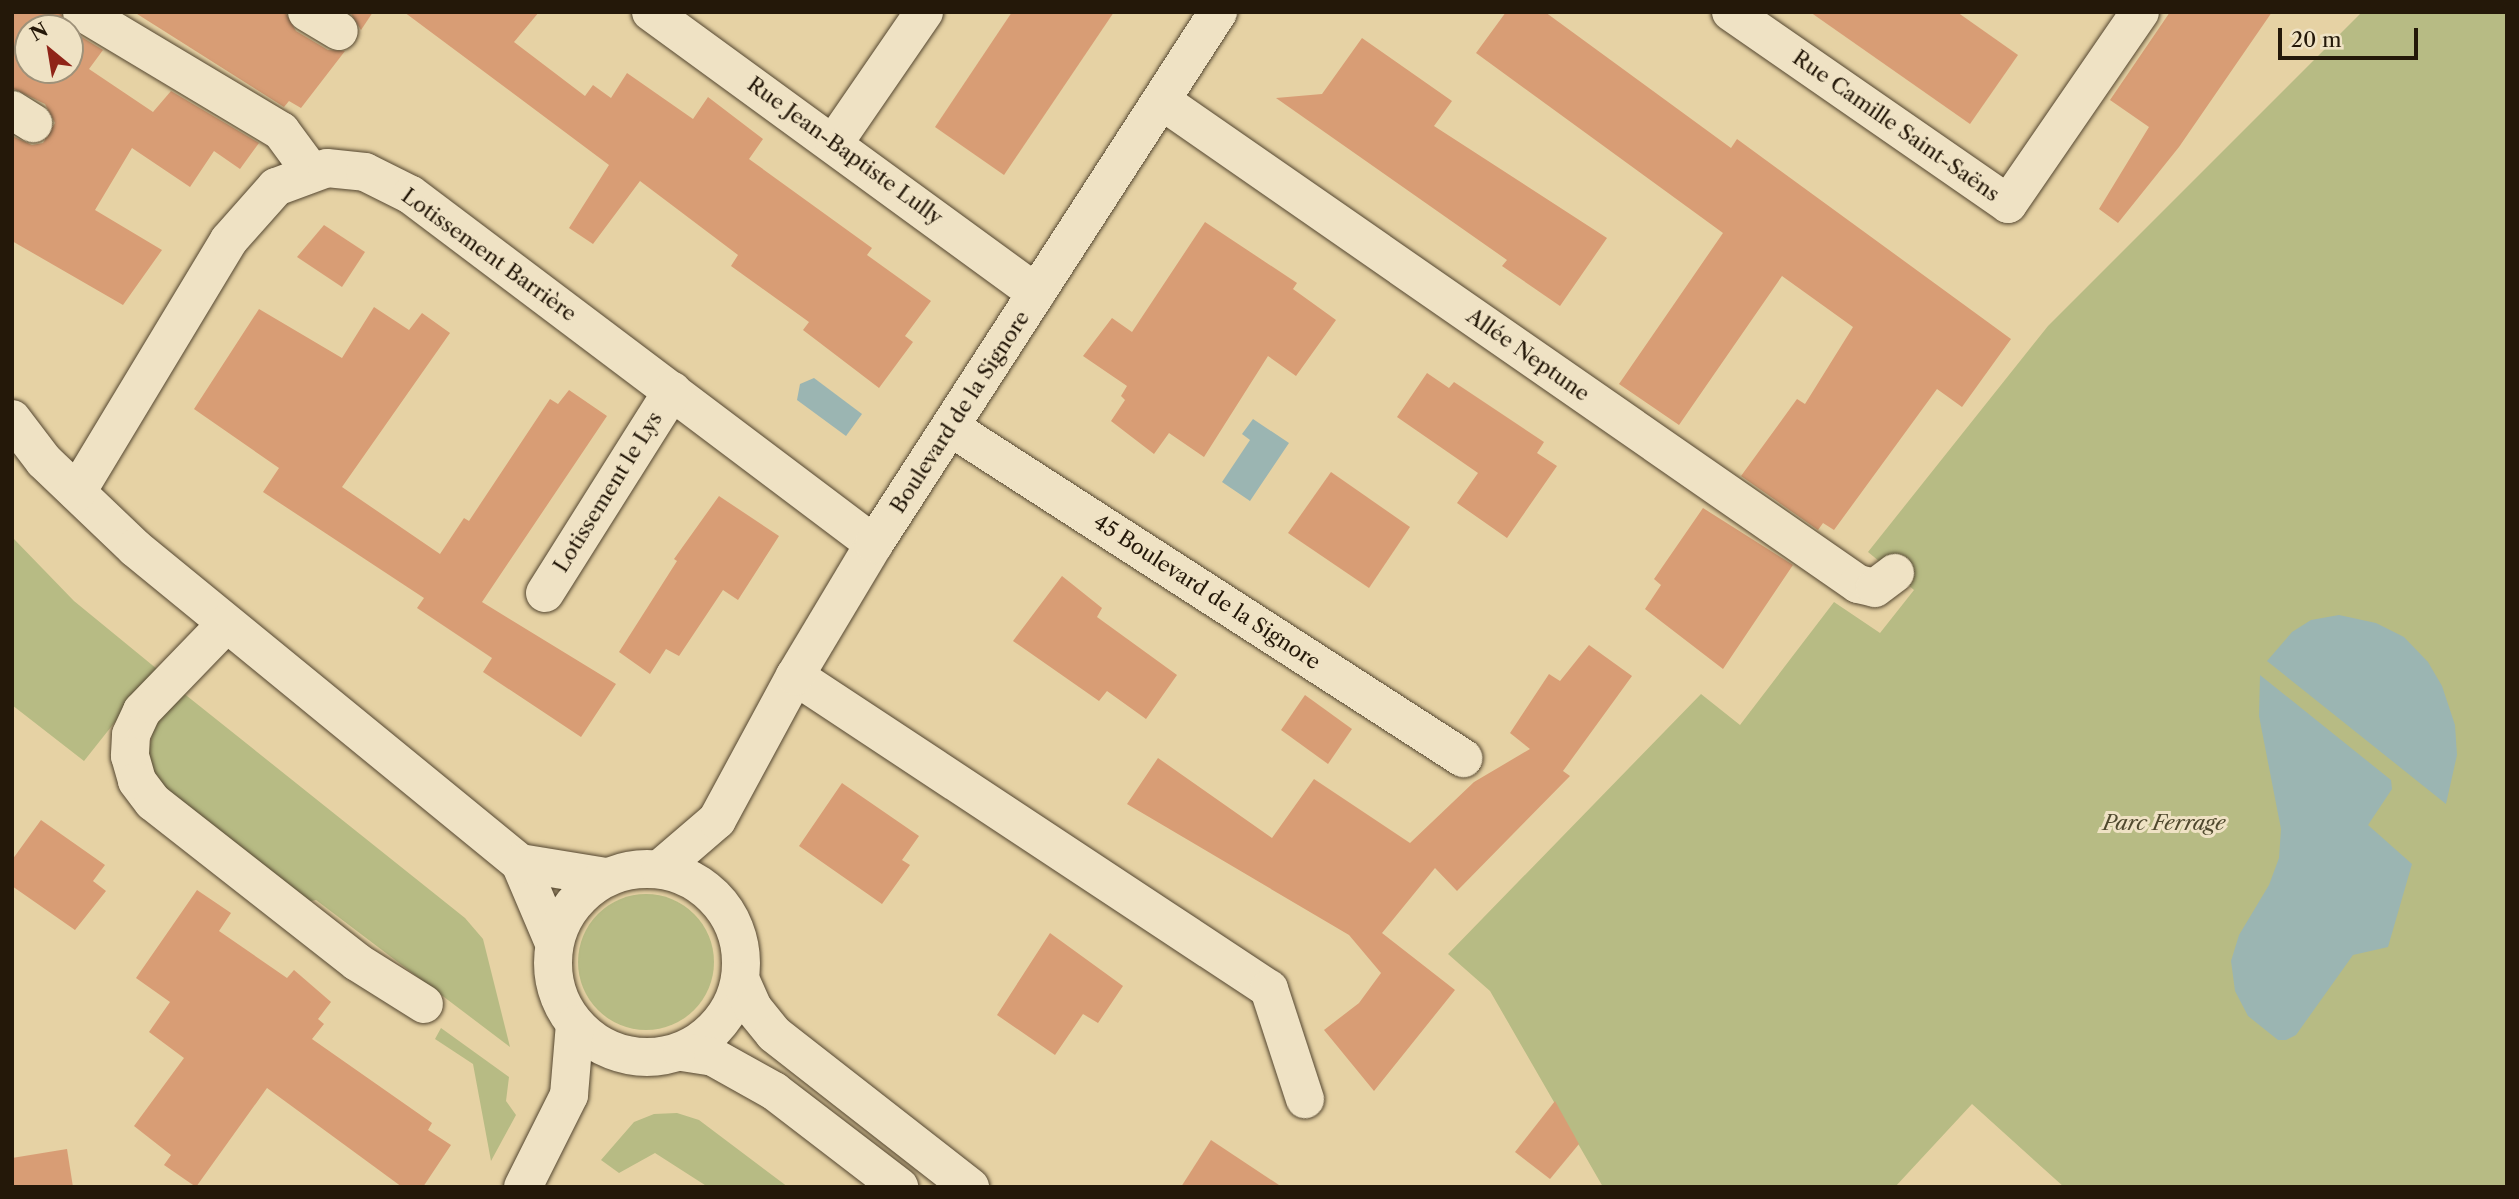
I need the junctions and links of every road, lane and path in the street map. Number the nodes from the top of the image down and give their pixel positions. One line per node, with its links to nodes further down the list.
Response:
1 (82, 12): 9 (street)
2 (651, 12): 8 (street, Rue Jean-Baptiste Lully)
3 (924, 12): 8 (street)
4 (1218, 12): 7 (street, Boulevard de la Signore)
5 (1731, 12): 6 (street, Rue Camille Saint-Saëns)
6 (2140, 12)
7 (1162, 101): 10 (street, Boulevard de la Signore); 16 (street, Allée Neptune)
8 (834, 143): 10 (street, Rue Jean-Baptiste Lully)
9 (312, 173): 11 (street, Lotissement Barrière); 14 (street, Lotissement Barrière)
10 (1037, 293): 13 (street, Boulevard de la Signore)
11 (672, 391): 15 (street, Lotissement Barrière); 17 (street, Lotissement le Lys)
12 (12, 419): 14 (street)
13 (950, 427): 15 (street, Boulevard de la Signore); 20 (street, 45 Boulevard de la Signore)
14 (77, 492): 18 (street)
15 (874, 544): 19 (street, Boulevard de la Signore)
16 (1895, 573)
17 (545, 593)
18 (226, 624): 22 (street); 28 (street)
19 (795, 676): 21 (street, Boulevard de la Signore); 33 (street)
20 (1463, 758)
21 (717, 820): 23 (street, Boulevard de la Signore); 25 (street, Boulevard de la Signore)
22 (520, 863): 24 (street); 26 (street)
23 (660, 869): 24 (street); 25 (street)
24 (606, 877): 26 (street)
25 (713, 894): 27 (street)
26 (554, 943): 29 (street)
27 (741, 981): 30 (street); 36 (street)
28 (424, 1004)
29 (575, 1024): 31 (street); 32 (street)
30 (682, 1052): 31 (street); 35 (street)
31 (624, 1055): 32 (street)
32 (569, 1094): 34 (street)
33 (1305, 1099)
34 (523, 1187)
35 (899, 1187)
36 (970, 1187)

